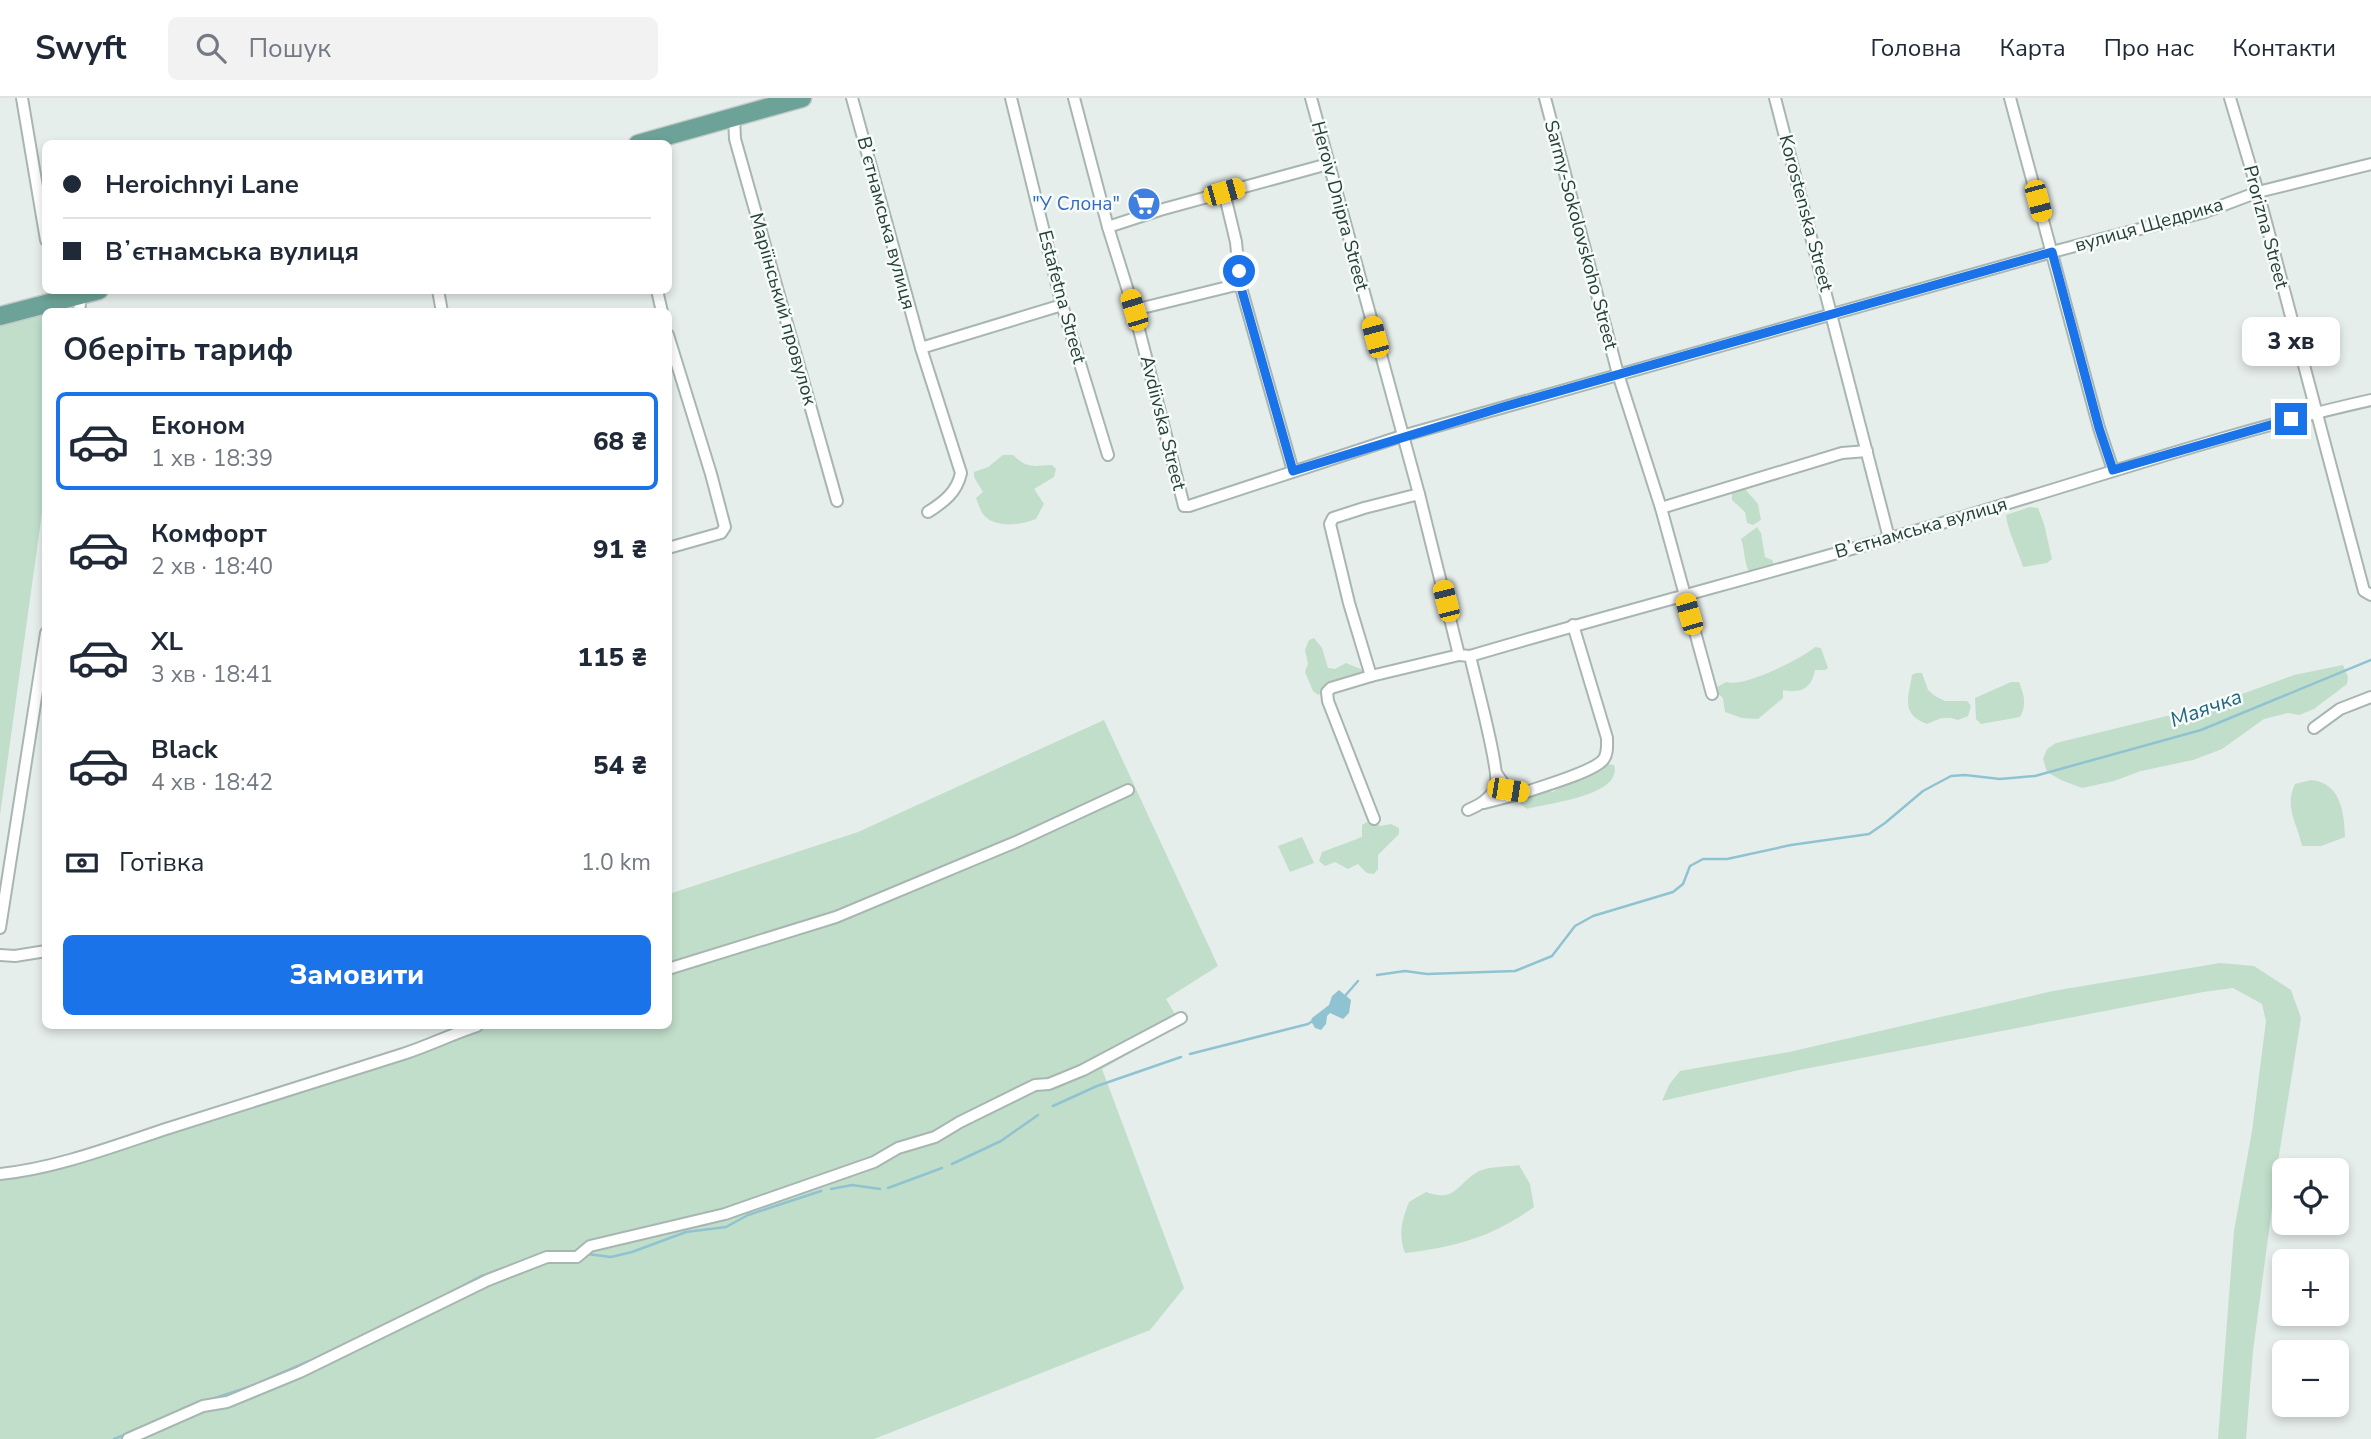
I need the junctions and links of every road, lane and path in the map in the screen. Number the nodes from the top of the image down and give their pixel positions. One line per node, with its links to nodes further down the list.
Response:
1 (22, 98): 17 (street)
2 (802, 98): 11 (main road)
3 (852, 98): 27 (street, Вʼєтнамська вулиця)
4 (1012, 98): 22 (street, Estafetna Street)
5 (1074, 98): 18 (street, Avdiivska Street)
6 (1311, 98): 13 (street, Heroiv Dnipra Street)
7 (1545, 98): 28 (street, Sarmy-Sokolovskoho Street)
8 (1775, 98): 24 (street, Korostenska Street)
9 (2010, 98): 19 (street)
10 (2230, 98): 16 (street, Prorizna Street)
11 (734, 117): 12 (main road); 37 (street, Маріїнський провулок)
12 (650, 140)
13 (1328, 164): 15 (street); 31 (street, Heroiv Dnipra Street)
14 (2371, 164): 16 (street, вулиця Щедрика)
15 (1224, 192): 18 (street); 20 (street)
16 (2258, 192): 19 (street, вулиця Щедрика); 30 (street, Prorizna Street)
17 (42, 216)
18 (1108, 227): 23 (street, Avdiivska Street)
19 (2052, 252): 24 (street, вулиця Щедрика); 34 (street)
20 (1240, 284): 23 (street); 35 (street)
21 (70, 299): 25 (main road)
22 (1062, 305): 27 (street); 33 (street, Estafetna Street)
23 (1134, 310): 35 (street, Avdiivska Street)
24 (1832, 314): 28 (street, вулиця Щедрика); 32 (street, Korostenska Street)
25 (0, 316)
26 (672, 348): 41 (street)
27 (921, 348): 39 (street, Вʼєтнамська вулиця)
28 (1618, 374): 31 (street, вулиця Щедрика); 38 (street, Sarmy-Sokolovskoho Street)
29 (2371, 400): 30 (street, Вʼєтнамська вулиця)
30 (2317, 412): 34 (street, Вʼєтнамська вулиця); 43 (street, Prorizna Street)
31 (1402, 436): 35 (street); 36 (street, Heroiv Dnipra Street)
32 (1867, 451): 38 (street); 40 (street, Korostenska Street)
33 (1108, 455)
34 (2113, 470): 40 (street, Вʼєтнамська вулиця)
35 (1293, 471)
36 (1419, 494): 45 (street, Heroiv Dnipra Street); 46 (street)
37 (837, 501)
38 (1661, 508): 42 (street, Sarmy-Sokolovskoho Street)
39 (928, 512)
40 (1889, 538): 42 (street, Вʼєтнамська вулиця)
41 (672, 547)
42 (1684, 595): 44 (street, Вʼєтнамська вулиця); 47 (street, Sarmy-Sokolovskoho Street)
43 (2371, 595)
44 (1573, 625): 45 (street, Вʼєтнамська вулиця); 53 (street)
45 (1465, 655): 46 (street, Вʼєтнамська вулиця); 51 (street, Heroiv Dnipra Street)
46 (1371, 676): 56 (street, Вʼєтнамська вулиця)
47 (1712, 694)
48 (41, 697): 57 (street)
49 (2371, 697): 50 (street)
50 (2314, 728)
51 (1496, 773): 53 (street); 54 (street)
52 (1128, 790): 60 (street)
53 (1523, 793): 54 (street)
54 (1484, 803): 55 (street)
55 (1468, 810)
56 (1374, 819)
57 (0, 928)
58 (42, 952): 59 (street)
59 (0, 955)
60 (672, 969)
61 (1181, 1018): 64 (street)
62 (469, 1029): 63 (street)
63 (0, 1174)
64 (128, 1439)

